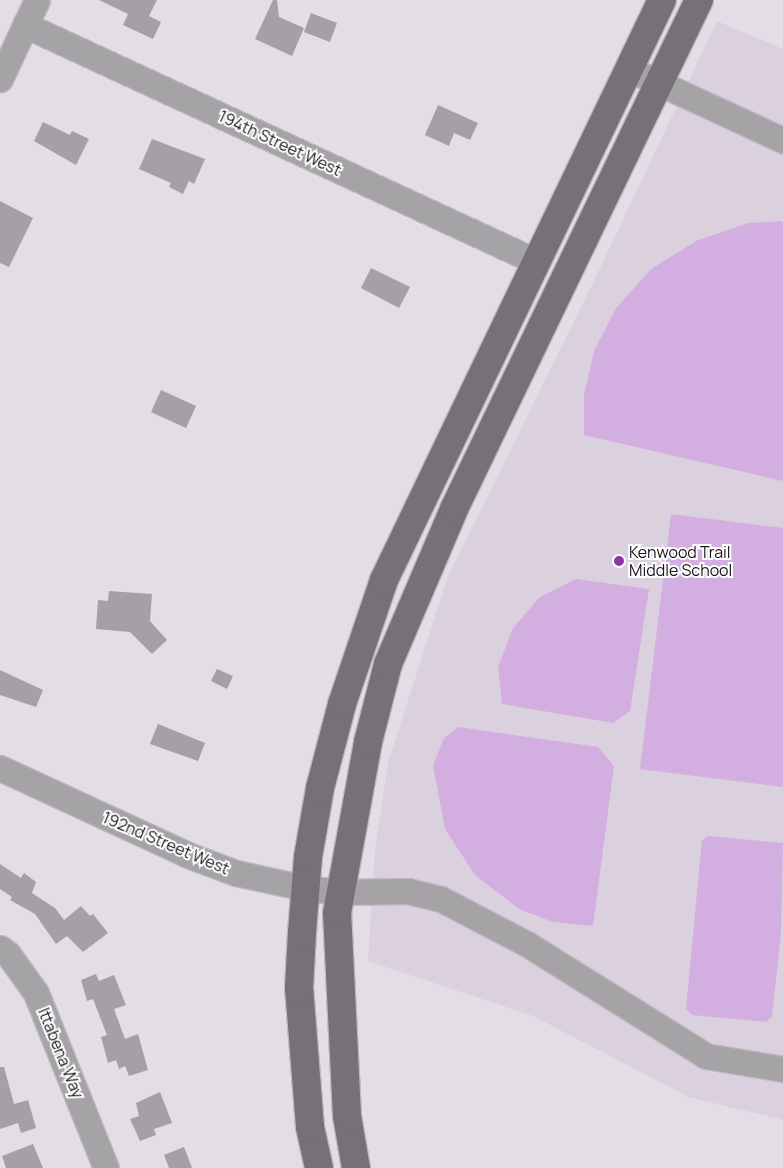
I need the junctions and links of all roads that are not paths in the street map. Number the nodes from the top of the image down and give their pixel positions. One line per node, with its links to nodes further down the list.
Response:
1 (37, 0): 4 (street)
2 (662, 0): 5 (main road)
3 (699, 0): 7 (main road)
4 (25, 24): 6 (street); 9 (street, 194th Street West)
5 (629, 69): 7 (street); 9 (main road)
6 (0, 79)
7 (659, 83): 8 (street); 12 (main road)
8 (783, 140)
9 (535, 261): 11 (main road)
10 (0, 768): 11 (street, 192nd Street West)
11 (305, 888): 12 (street, 192nd Street West); 16 (main road)
12 (340, 892): 14 (street, 192nd Street West); 17 (main road)
13 (0, 948): 15 (street, Ittabena Way)
14 (783, 1069)
15 (106, 1168)
16 (319, 1168)
17 (356, 1168)

